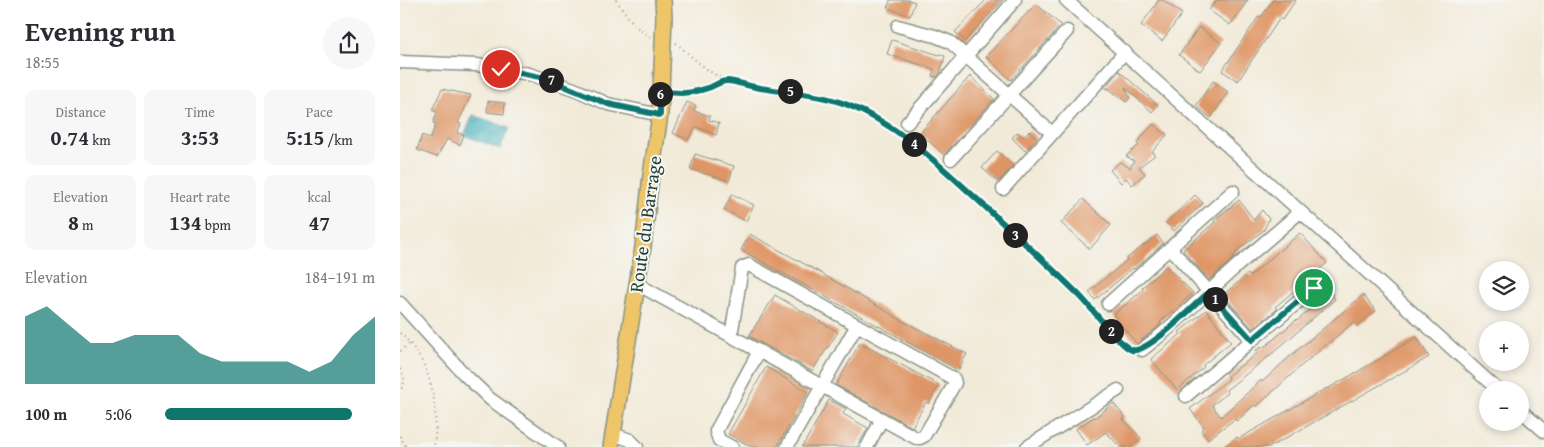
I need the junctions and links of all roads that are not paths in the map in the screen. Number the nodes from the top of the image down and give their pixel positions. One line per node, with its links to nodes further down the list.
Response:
1 (663, 0): 10 (main road, Route du Barrage)
2 (1016, 0): 7 (street)
3 (1066, 0): 6 (street)
4 (898, 26): 7 (street)
5 (1067, 31): 9 (street)
6 (1125, 52): 12 (street); 16 (street)
7 (966, 56): 9 (street); 11 (street)
8 (400, 62): 10 (street)
9 (1009, 95): 12 (street); 13 (street)
10 (660, 115): 18 (main road, Route du Barrage)
11 (907, 123)
12 (1052, 133): 14 (street)
13 (951, 159)
14 (1003, 189)
15 (1233, 191): 17 (street)
16 (1300, 212): 20 (street); 28 (street)
17 (1170, 248): 20 (street); 22 (street)
18 (637, 284): 24 (street); 35 (main road, Route du Barrage)
19 (1314, 288): 25 (street)
20 (1209, 292): 25 (street); 26 (street)
21 (400, 303): 37 (street)
22 (1108, 304)
23 (857, 325): 24 (street); 29 (street); 33 (street)
24 (731, 336): 27 (street)
25 (1252, 340): 31 (street)
26 (1142, 350)
27 (759, 352): 29 (street); 39 (street)
28 (1488, 381)
29 (822, 386): 33 (street); 40 (street)
30 (1118, 390): 36 (street)
31 (1186, 396)
32 (1529, 418): 34 (street)
33 (882, 419): 41 (street)
34 (1544, 431)
35 (613, 443): 38 (street)
36 (1034, 445)
37 (558, 447)
38 (637, 447)
39 (732, 447)
40 (787, 447)
41 (867, 447)

